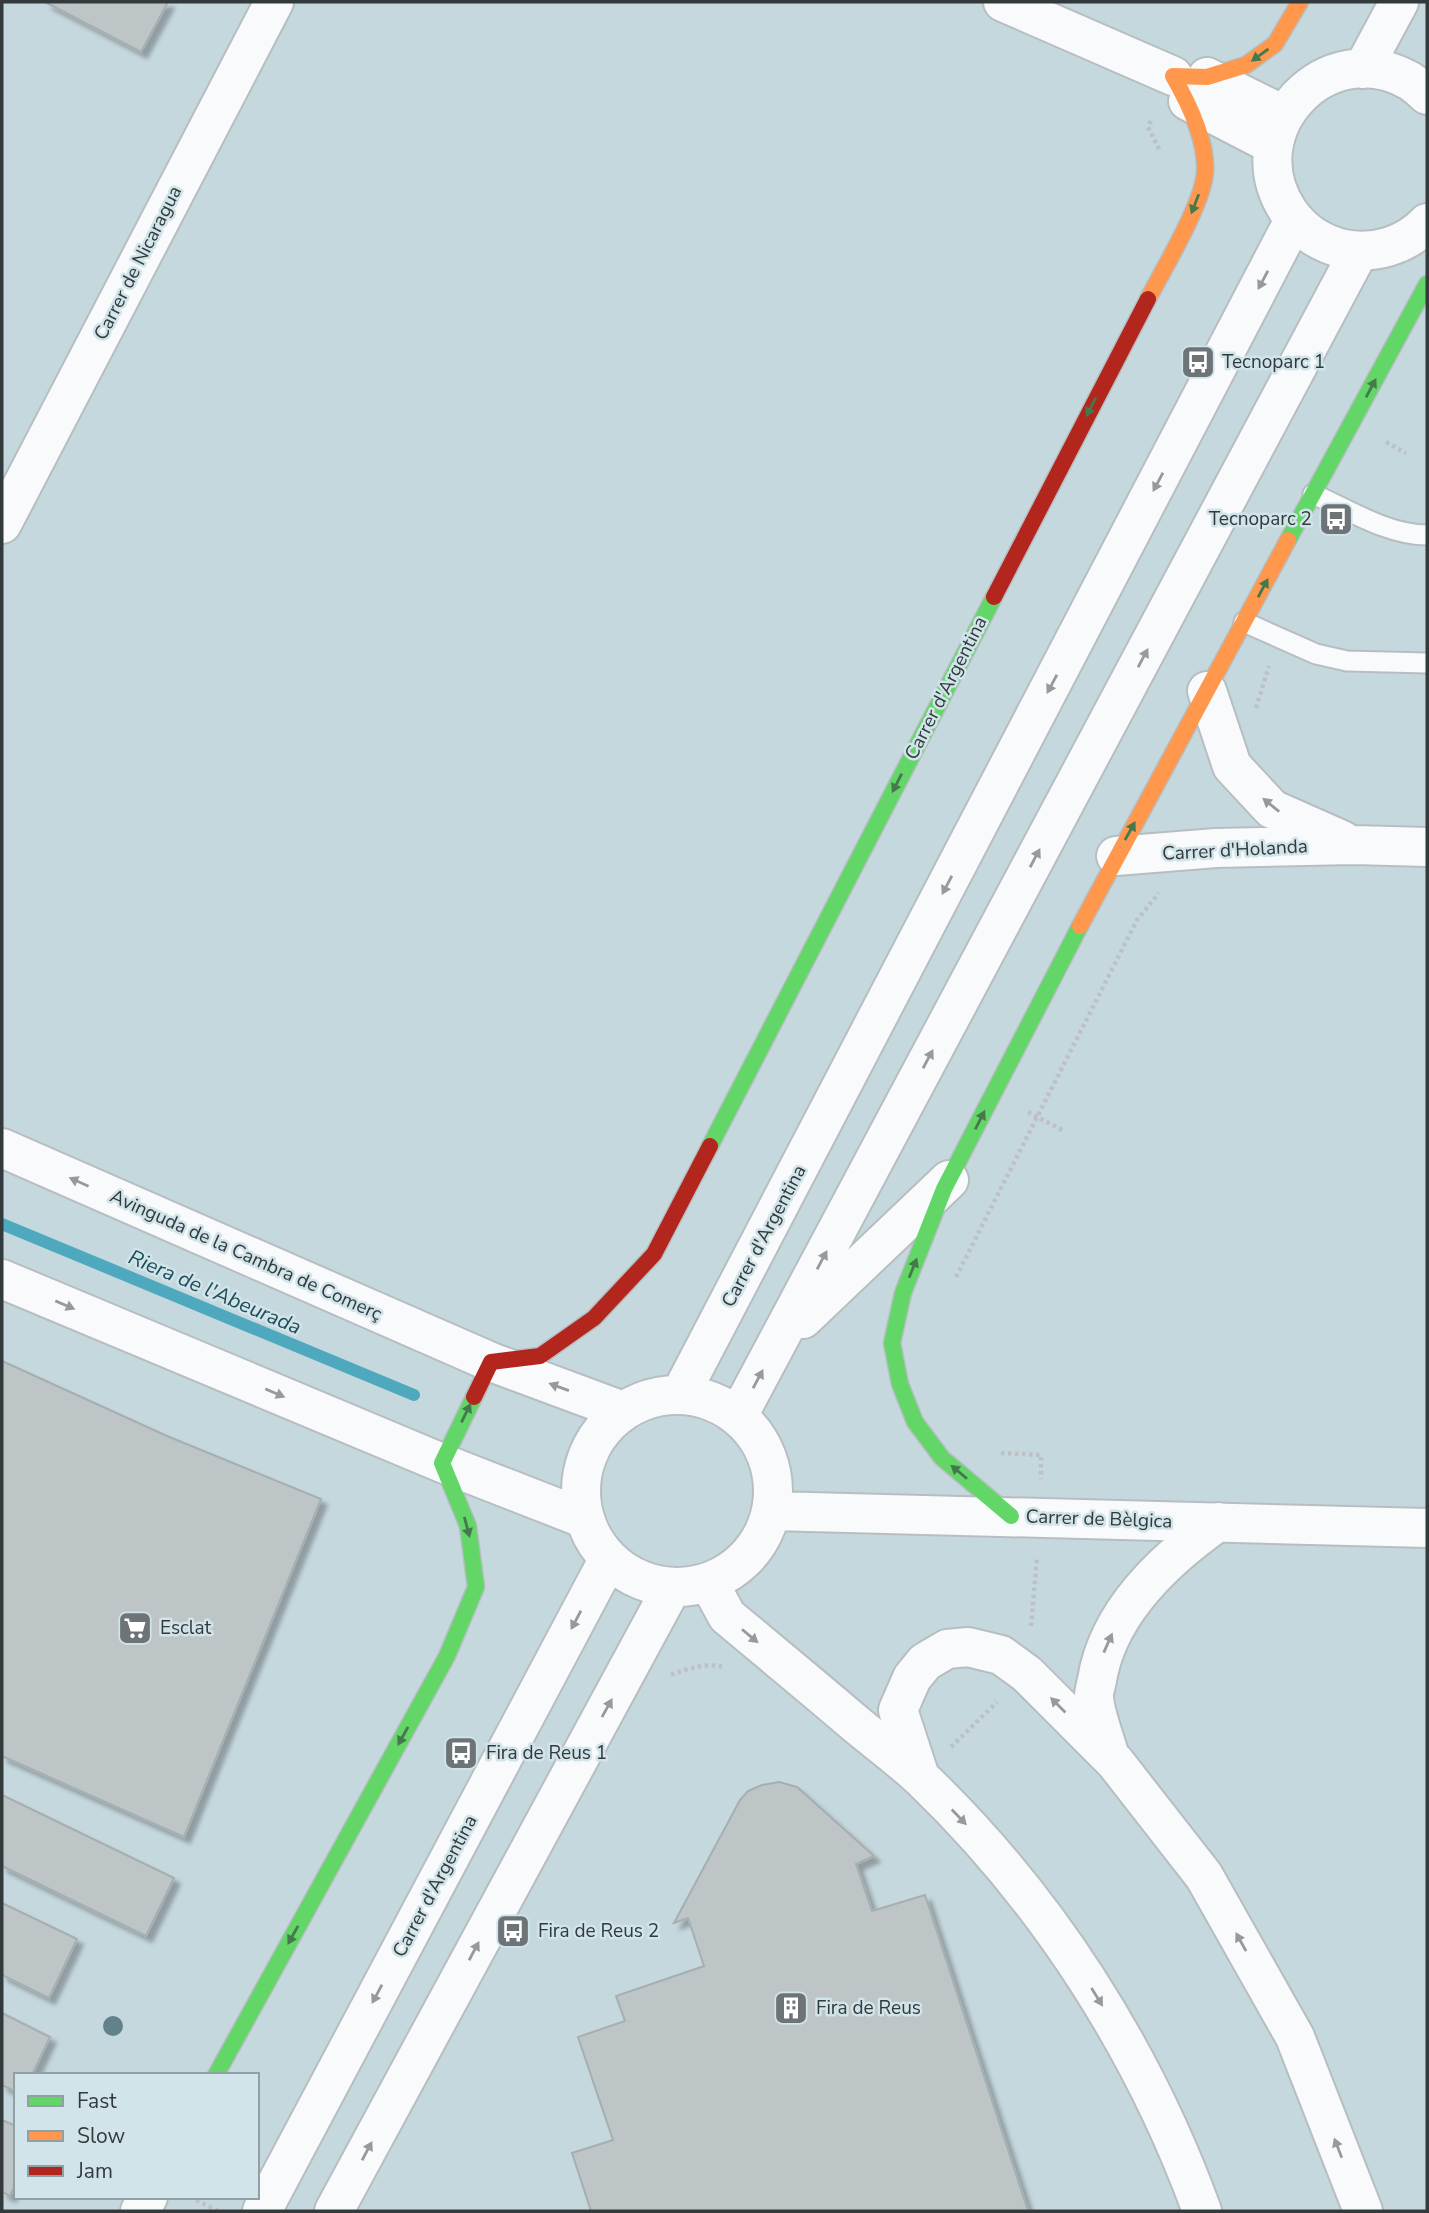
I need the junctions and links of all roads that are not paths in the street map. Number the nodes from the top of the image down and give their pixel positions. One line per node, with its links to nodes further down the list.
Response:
1 (274, 2): 14 (street, Carrer de Nicaragua)
2 (1003, 2): 6 (street)
3 (1300, 2): 6 (street, one-way to 6)
4 (1399, 2): 5 (street)
5 (1363, 69): 7 (street); 8 (street)
6 (1190, 85): 8 (street); 26 (street, Carrer d'Argentina, one-way to 26)
7 (1427, 95)
8 (1278, 130): 9 (street)
9 (1294, 220): 11 (street); 27 (street, Carrer d'Argentina, one-way to 27)
10 (1424, 228): 11 (street)
11 (1359, 251): 25 (street, one-way to 11)
12 (1427, 284): 13 (street, one-way to 12)
13 (1314, 494): 15 (lane); 16 (street, one-way to 13)
14 (2, 524)
15 (1427, 535)
16 (1244, 622): 17 (lane); 18 (street)
17 (1427, 663)
18 (1207, 691): 19 (street, Carrer d'Holanda, one-way to 18); 21 (street, one-way to 18)
19 (1354, 845): 20 (street, Carrer d'Holanda); 21 (street, Carrer d'Holanda)
20 (1427, 847)
21 (1116, 856): 23 (street, one-way to 21)
22 (2, 1148): 26 (street, Avinguda de la Cambra de Comerç, one-way to 22)
23 (949, 1180): 25 (street); 32 (street, one-way to 23)
24 (2, 1279): 30 (street, one-way to 30)
25 (778, 1342): 29 (street, one-way to 25)
26 (491, 1362): 28 (street, Avinguda de la Cambra de Comerç, one-way to 26); 30 (street, one-way to 26)
27 (680, 1395): 28 (street); 29 (street)
28 (623, 1411): 33 (street)
29 (738, 1416): 31 (street)
30 (442, 1463): 33 (street); 41 (street, one-way to 41)
31 (772, 1511): 32 (street, Carrer de Bèlgica); 37 (street)
32 (1011, 1516): 34 (street, Carrer de Bèlgica)
33 (583, 1518): 36 (street)
34 (1218, 1522): 35 (street, Carrer de Bèlgica); 39 (street, one-way to 34)
35 (1427, 1528)
36 (607, 1560): 38 (street); 42 (street, Carrer d'Argentina, one-way to 42)
37 (709, 1583): 38 (street); 40 (street, one-way to 40)
38 (671, 1588): 43 (street, one-way to 38)
39 (1110, 1756): 40 (street, one-way to 40); 45 (street, one-way to 39)
40 (920, 1777): 44 (street, one-way to 44)
41 (217, 2073)
42 (262, 2211)
43 (334, 2211)
44 (1202, 2211)
45 (1363, 2211)

